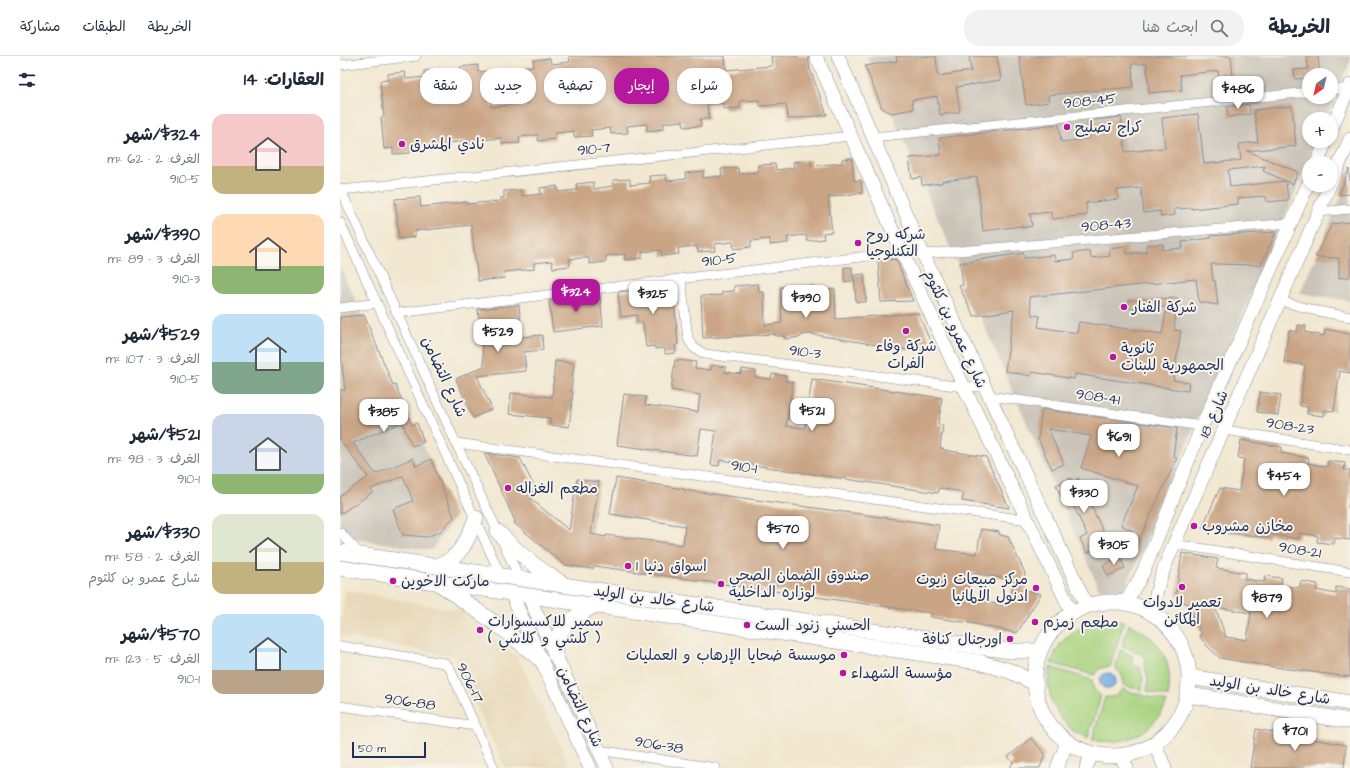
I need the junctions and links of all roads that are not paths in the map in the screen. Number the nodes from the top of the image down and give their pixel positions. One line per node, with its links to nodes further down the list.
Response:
1 (416, 56): 4 (street)
2 (816, 56): 9 (street, شارع عمرو بن كلثوم)
3 (838, 56): 10 (street, شارع عمرو بن كلثوم)
4 (340, 65)
5 (1349, 87): 6 (street); 8 (street)
6 (1338, 89)
7 (1302, 93): 10 (street, 908-45)
8 (1338, 113)
9 (851, 136): 13 (street, 910-7); 20 (street, شارع عمرو بن كلثوم)
10 (873, 137): 21 (street, شارع عمرو بن كلثوم)
11 (1350, 139): 12 (street, شارع 18)
12 (1338, 167)
13 (340, 189): 27 (street, شارع التضامن)
14 (1305, 192): 19 (street, شارع 18)
15 (1327, 192): 17 (street, شارع 18)
16 (1350, 209): 17 (street)
17 (1318, 212): 25 (street, شارع 18)
18 (340, 222): 24 (street, شارع التضامن)
19 (1291, 224): 21 (street, 908-43); 23 (street, شارع 18)
20 (902, 252): 22 (street, 910-5); 29 (street, شارع عمرو بن كلثوم)
21 (923, 254): 30 (street, شارع عمرو بن كلثوم)
22 (681, 279): 27 (street, 910-5); 29 (street, 910-3)
23 (1259, 298): 25 (street); 31 (street, شارع 18)
24 (377, 303): 26 (street); 35 (street, شارع التضامن)
25 (1279, 304): 28 (street); 32 (street, شارع 18)
26 (340, 308)
27 (397, 313): 33 (street, شارع التضامن)
28 (1350, 317)
29 (964, 387): 30 (street, 910-3); 36 (street, شارع عمرو بن كلثوم)
30 (987, 391): 31 (street, 908-41); 53 (street, شارع عمرو بن كلثوم)
31 (1202, 426): 51 (street, شارع 18)
32 (1225, 430): 34 (street, 908-23); 39 (street, شارع 18)
33 (456, 443): 36 (street, 910-1); 38 (street, شارع التضامن)
34 (1350, 450)
35 (476, 518): 42 (main road); 45 (street, شارع التضامن)
36 (1028, 520): 54 (street, شارع عمرو بن كلثوم)
37 (340, 532): 41 (street)
38 (498, 532): 46 (street, شارع التضامن); 48 (main road)
39 (1174, 544): 44 (street, 908-21); 55 (street, شارع 18)
40 (340, 552): 41 (main road, شارع خالد بن الوليد)
41 (361, 555): 42 (main road, شارع خالد بن الوليد)
42 (437, 566): 45 (main road, شارع خالد بن الوليد)
43 (340, 568): 47 (main road, شارع خالد بن الوليد)
44 (1350, 572)
45 (501, 576): 46 (main road, شارع خالد بن الوليد)
46 (520, 579): 48 (main road, شارع خالد بن الوليد)
47 (438, 582): 49 (main road, شارع خالد بن الوليد); 58 (main road)
48 (572, 587): 57 (main road, شارع خالد بن الوليد)
49 (511, 593): 50 (main road, شارع خالد بن الوليد); 58 (street, شارع التضامن)
50 (528, 595): 52 (main road, شارع خالد بن الوليد); 58 (street, شارع التضامن)
51 (1125, 603): 53 (main road); 55 (main road)
52 (595, 605): 58 (main road); 60 (main road, شارع خالد بن الوليد)
53 (1087, 606): 54 (main road)
54 (1072, 613): 57 (main road)
55 (1154, 614): 59 (main road)
56 (340, 646): 65 (street, 906-17)
57 (1040, 651): 60 (main road)
58 (548, 658): 68 (street, شارع التضامن); 72 (street, شارع التضامن)
59 (1190, 677): 61 (main road); 62 (main road, شارع خالد بن الوليد)
60 (1035, 683): 66 (main road)
61 (1189, 695): 64 (main road, شارع خالد بن الوليد); 67 (main road)
62 (1350, 703)
63 (340, 706): 65 (street, 906-88)
64 (1350, 721)
65 (476, 726): 71 (street, 906-17)
66 (1067, 742): 69 (main road); 75 (street)
67 (1155, 744): 70 (main road); 77 (street)
68 (598, 750): 73 (street, شارع التضامن); 74 (street, 906-38)
69 (1092, 754): 70 (main road); 76 (street)
70 (1124, 762)
71 (494, 768)
72 (590, 768)
73 (607, 768)
74 (716, 768)
75 (1057, 768)
76 (1086, 768)
77 (1165, 768)

